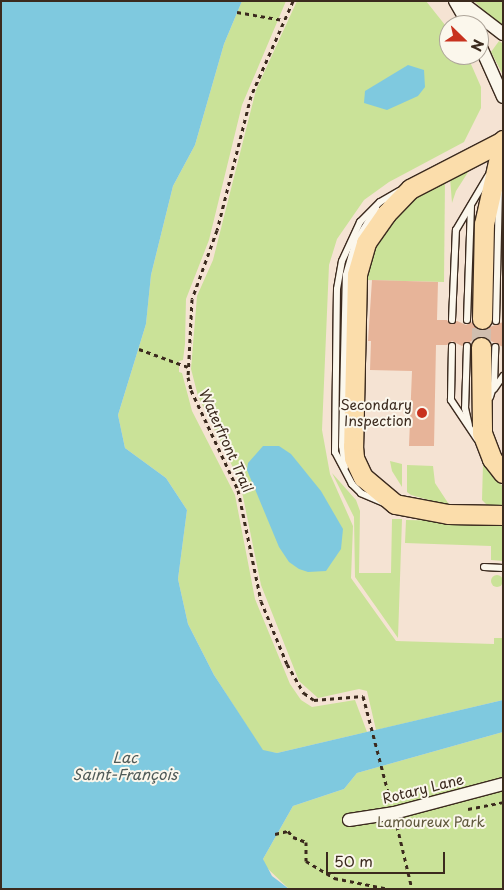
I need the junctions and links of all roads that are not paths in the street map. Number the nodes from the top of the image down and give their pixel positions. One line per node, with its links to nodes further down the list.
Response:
1 (455, 1): 3 (street)
2 (460, 1): 4 (street)
3 (463, 15)
4 (503, 34)
5 (489, 65): 6 (street)
6 (503, 97)
7 (500, 152): 8 (main road); 9 (lane); 10 (lane); 12 (main road)
8 (421, 181): 19 (main road); 19 (lane)
9 (503, 197)
10 (475, 198): 11 (lane); 12 (lane)
11 (452, 320)
12 (482, 320)
13 (452, 346): 17 (lane)
14 (481, 347): 16 (lane); 17 (main road)
15 (503, 376): 16 (lane)
16 (490, 397): 17 (lane)
17 (477, 428): 18 (main road)
18 (497, 466)
19 (404, 508): 20 (main road)
20 (503, 515)
21 (484, 567): 22 (lane)
22 (503, 568)
23 (503, 784): 24 (street, Rotary Lane)
24 (349, 820)

